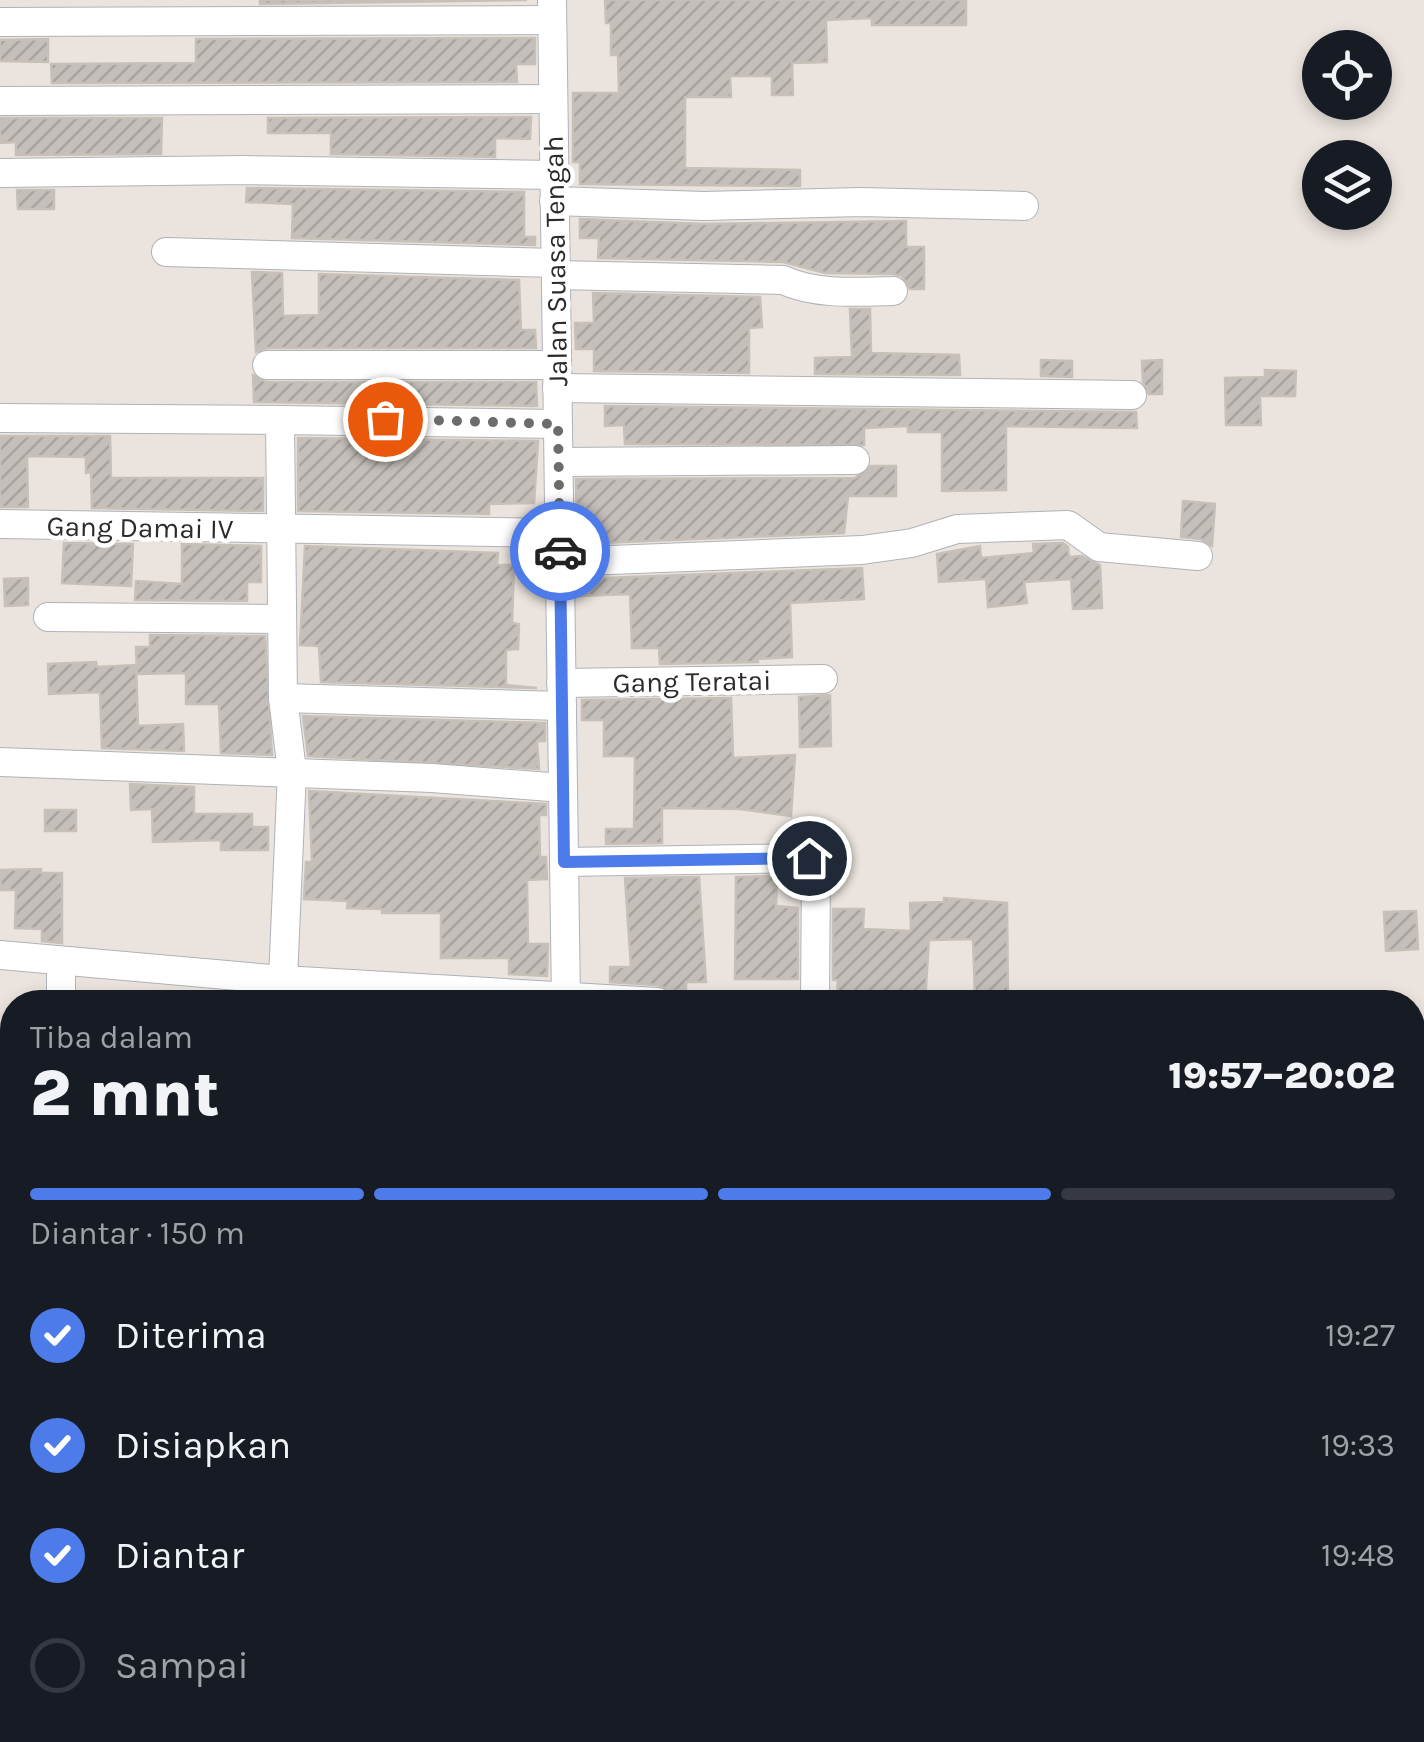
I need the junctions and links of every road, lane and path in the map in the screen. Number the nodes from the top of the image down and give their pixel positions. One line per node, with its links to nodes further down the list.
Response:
1 (552, 10): 2 (street); 3 (street, Jalan Suasa Tengah)
2 (0, 22)
3 (553, 99): 4 (street); 6 (street, Jalan Suasa Tengah)
4 (0, 101)
5 (0, 173): 6 (street)
6 (554, 188): 7 (street); 9 (street, Jalan Suasa Tengah)
7 (1024, 206)
8 (166, 252): 9 (street)
9 (555, 269): 10 (street); 12 (street, Jalan Suasa Tengah)
10 (893, 291)
11 (267, 365): 12 (street)
12 (557, 377): 13 (street); 16 (street, Jalan Suasa Tengah)
13 (1132, 395)
14 (0, 418): 15 (street)
15 (280, 420): 16 (street); 20 (street)
16 (558, 424): 18 (street, Jalan Suasa Tengah)
17 (855, 460): 18 (street)
18 (558, 462): 21 (street, Jalan Suasa Tengah)
19 (0, 524): 20 (street, Gang Damai IV)
20 (279, 530): 21 (street, Gang Damai IV); 25 (street)
21 (560, 532): 23 (street, Jalan Suasa Tengah)
22 (1198, 556): 23 (street)
23 (560, 562): 27 (street, Jalan Suasa Tengah)
24 (48, 616): 25 (street)
25 (281, 618): 28 (street)
26 (823, 680): 27 (street, Gang Teratai)
27 (562, 695): 28 (street, Gang Teratai); 31 (street, Jalan Suasa Tengah)
28 (283, 698): 30 (street)
29 (0, 762): 30 (street)
30 (292, 771): 31 (street); 37 (street)
31 (563, 788): 32 (street, Jalan Suasa Tengah)
32 (564, 862): 38 (street, Jalan Suasa Tengah); 39 (street)
33 (0, 956): 34 (street)
34 (61, 961): 35 (street); 36 (street)
35 (60, 990)
36 (271, 990)
37 (278, 990)
38 (566, 990)
39 (815, 990)

